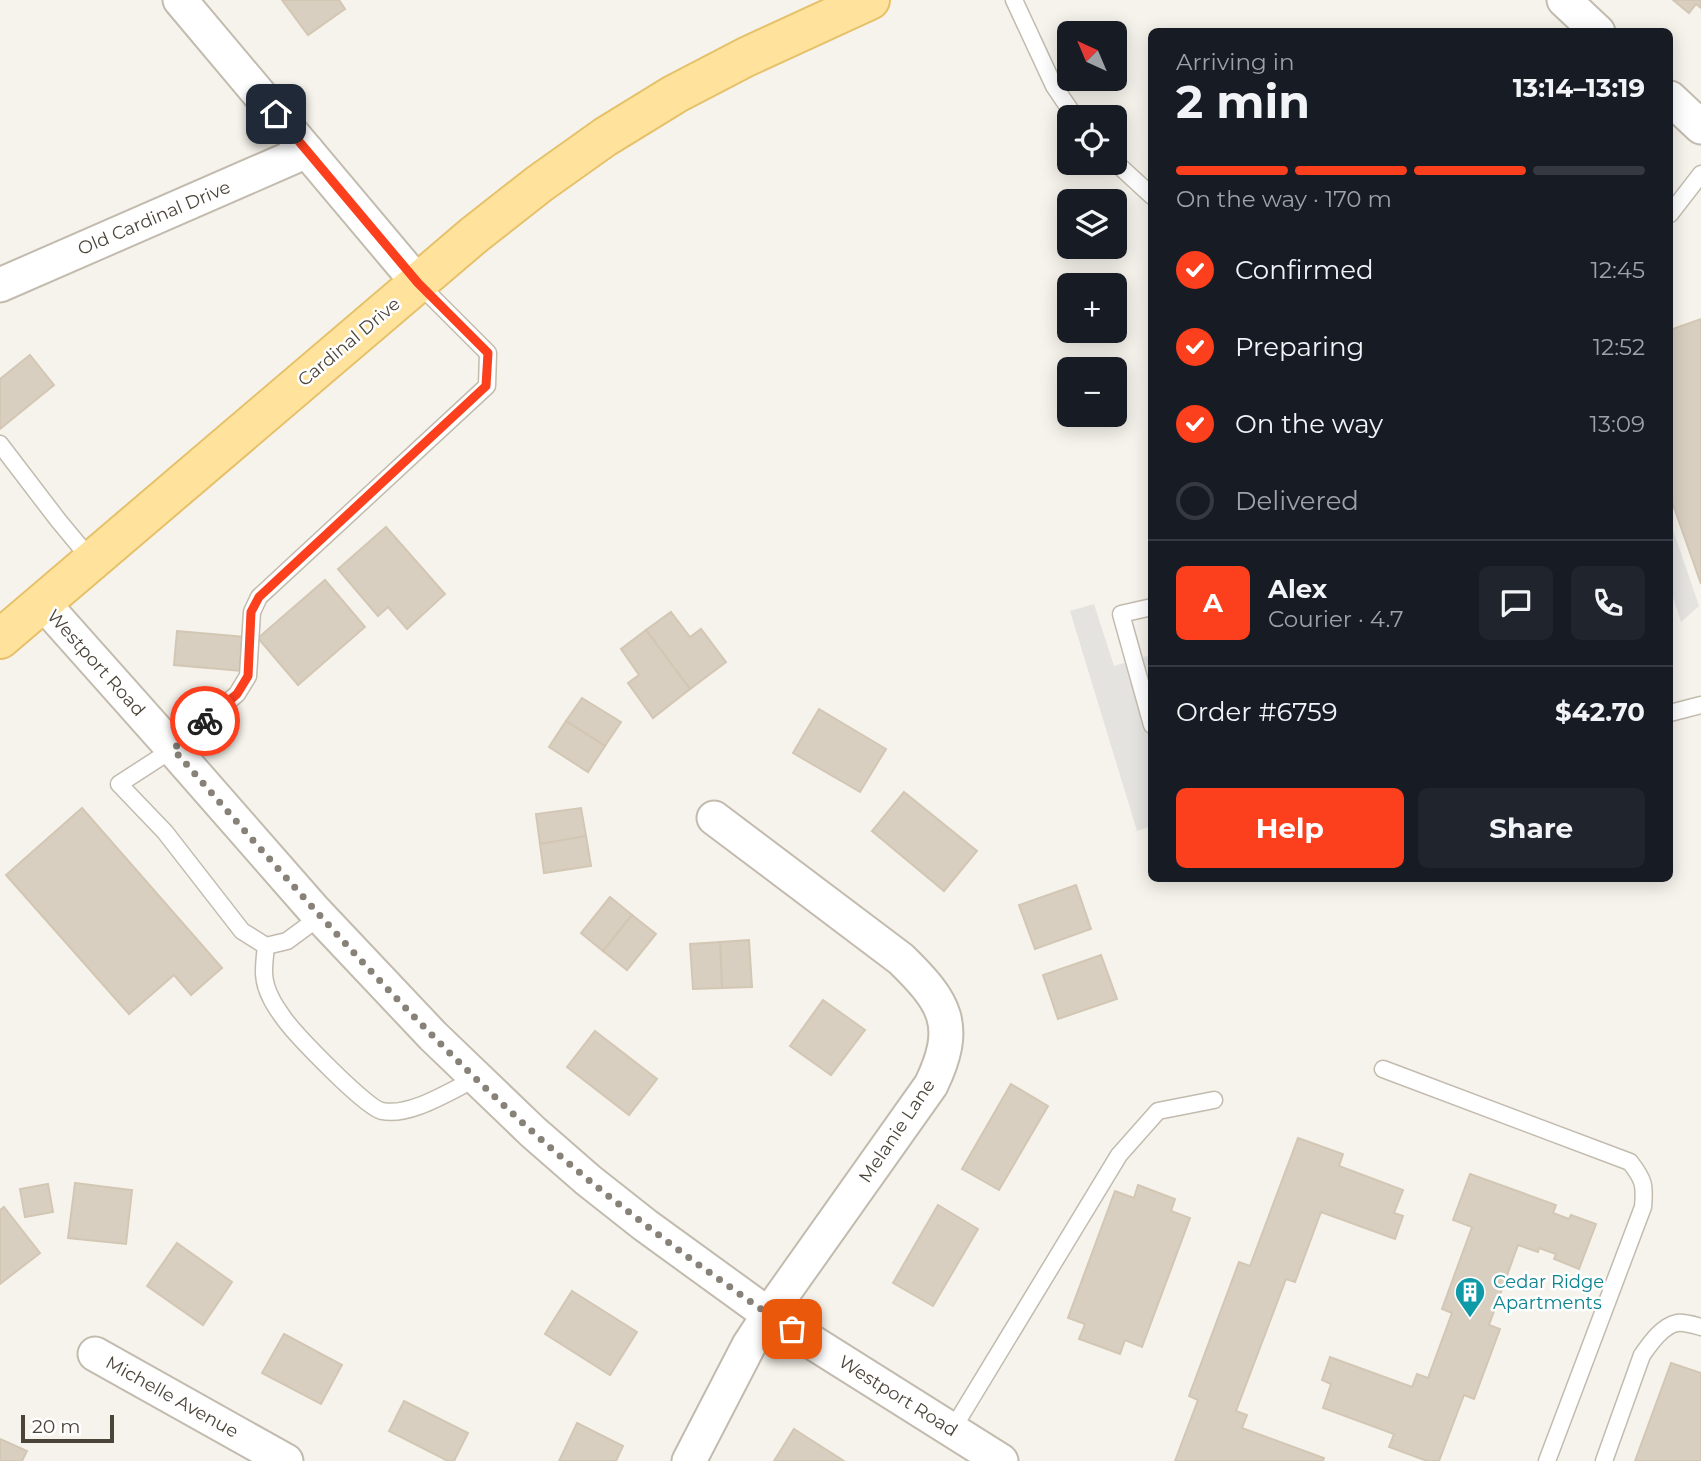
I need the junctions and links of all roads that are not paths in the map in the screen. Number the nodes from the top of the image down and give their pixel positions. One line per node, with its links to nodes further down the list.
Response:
1 (180, 0): 9 (street)
2 (870, 0): 14 (main road, Cardinal Drive)
3 (1014, 0): 7 (lane)
4 (1564, 0): 5 (street)
5 (1594, 28)
6 (1673, 101): 8 (street)
7 (1067, 105)
8 (1701, 127)
9 (307, 151): 14 (street); 15 (street, Old Cardinal Drive)
10 (1127, 173): 12 (lane)
11 (1701, 174): 13 (lane)
12 (1148, 192)
13 (1673, 210)
14 (418, 283): 17 (main road, Cardinal Drive); 24 (lane)
15 (0, 285)
16 (0, 444): 17 (lane)
17 (92, 561): 18 (main road, Cardinal Drive)
18 (43, 603): 20 (main road, Cardinal Drive); 24 (street, Westport Road)
19 (1148, 608): 22 (lane)
20 (0, 639)
21 (1701, 705): 23 (lane)
22 (1148, 710)
23 (1673, 712)
24 (173, 749): 26 (street, Westport Road); 27 (lane)
25 (714, 818): 31 (street, Melanie Lane)
26 (321, 916): 27 (lane); 29 (street, Westport Road)
27 (266, 946): 29 (lane)
28 (1383, 1069): 38 (lane)
29 (477, 1078): 31 (street, Westport Road)
30 (1214, 1100): 34 (lane)
31 (769, 1315): 34 (street, Westport Road); 36 (street)
32 (1701, 1327): 39 (lane)
33 (95, 1354): 35 (street, Michelle Avenue)
34 (952, 1430): 37 (street, Westport Road)
35 (286, 1461)
36 (689, 1461)
37 (1001, 1461)
38 (1547, 1461)
39 (1604, 1461)

